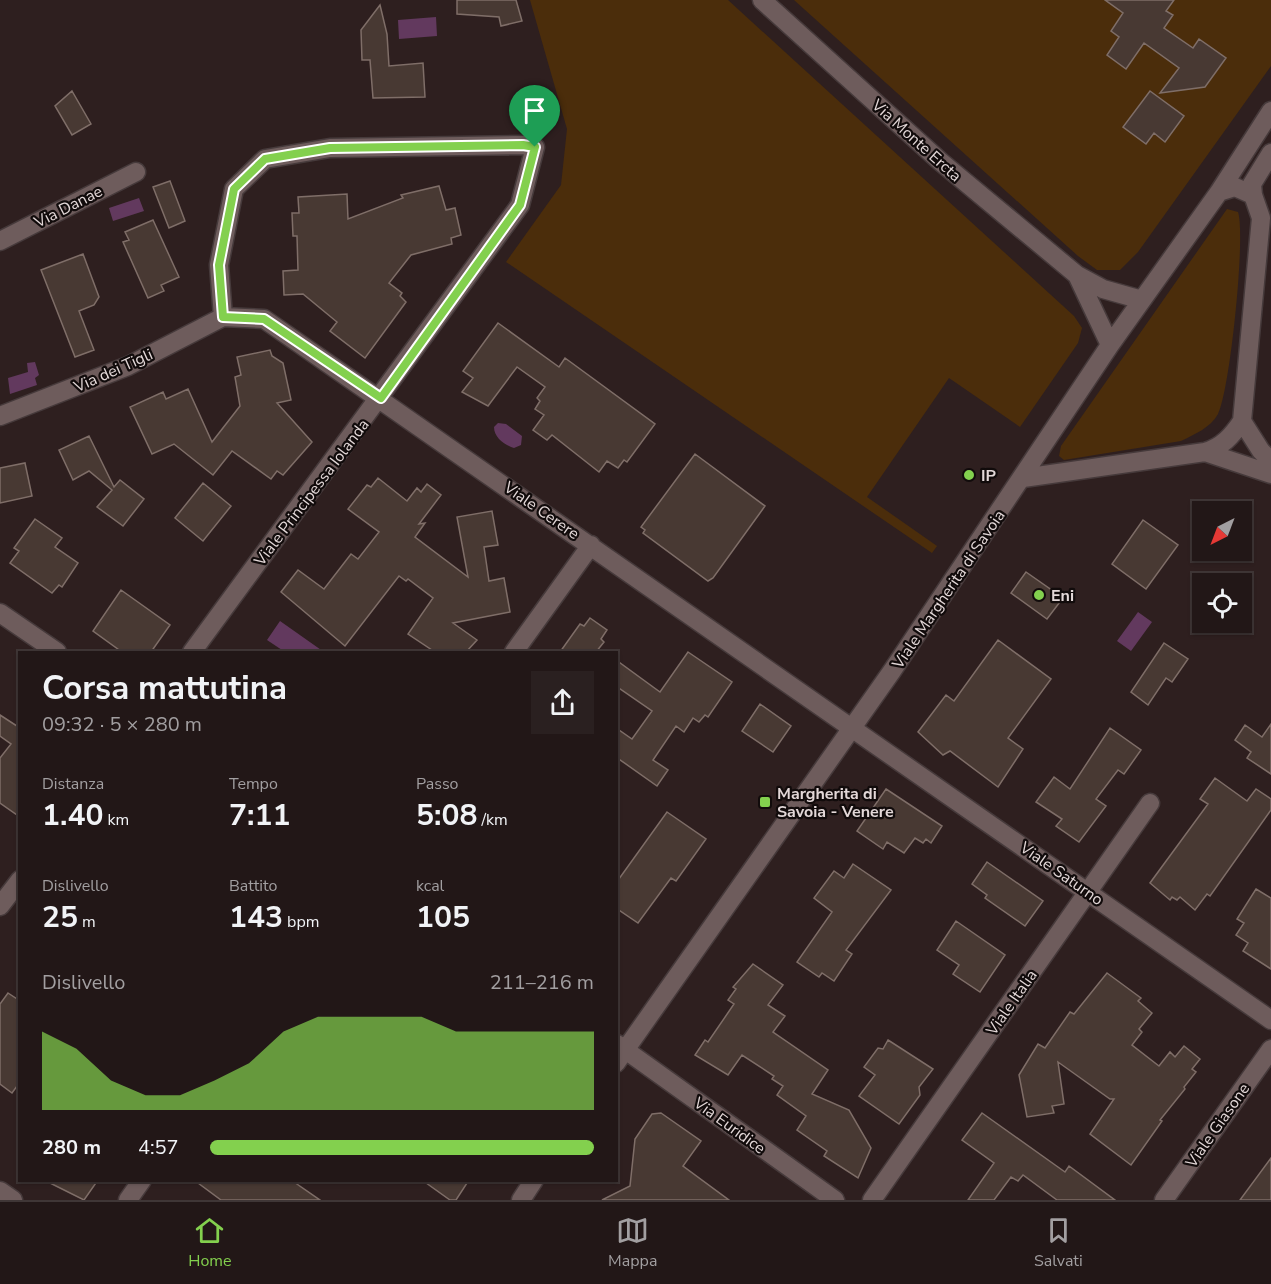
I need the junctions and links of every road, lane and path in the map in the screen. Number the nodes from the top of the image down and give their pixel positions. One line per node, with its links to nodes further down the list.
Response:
1 (762, 0): 8 (street, Via Monte Ercta)
2 (1271, 111): 5 (street, Viale Margherita di Savoia)
3 (1271, 153): 6 (street)
4 (136, 172): 7 (street, Via Danae)
5 (1219, 192): 6 (street); 9 (street, Viale Margherita di Savoia)
6 (1253, 195): 14 (street)
7 (0, 241)
8 (1077, 275): 9 (street); 11 (street)
9 (1142, 300): 11 (street, Viale Margherita di Savoia)
10 (223, 317): 12 (street, Viale Cerere); 12 (street, Viale Principessa Iolanda); 13 (street, Via dei Tigli)
11 (1110, 345): 16 (street, Viale Margherita di Savoia)
12 (381, 398): 21 (street, Viale Cerere); 24 (street, Viale Principessa Iolanda)
13 (0, 416)
14 (1242, 421): 15 (street); 17 (street)
15 (1205, 452): 18 (street); 19 (street)
16 (1038, 453): 19 (street); 20 (street, Viale Margherita di Savoia)
17 (1271, 461)
18 (1271, 474)
19 (1053, 475): 20 (street)
20 (1023, 478): 26 (street, Viale Margherita di Savoia)
21 (591, 545): 25 (street); 26 (street, Viale Cerere)
22 (0, 614): 23 (street)
23 (56, 651)
24 (193, 651)
25 (515, 651)
26 (852, 729): 29 (street, Viale Saturno); 33 (street, Viale Margherita di Savoia)
27 (1150, 803): 29 (street, Viale Italia)
28 (18, 883): 30 (street)
29 (1088, 891): 31 (street, Viale Saturno); 39 (street, Viale Italia)
30 (0, 906)
31 (1271, 1020)
32 (1271, 1049): 40 (street, Viale Giasone)
33 (620, 1052): 38 (street, Via Euridice)
34 (533, 1182): 37 (street)
35 (0, 1191): 36 (street)
36 (13, 1200)
37 (520, 1200)
38 (835, 1200)
39 (872, 1200)
40 (1164, 1200)

